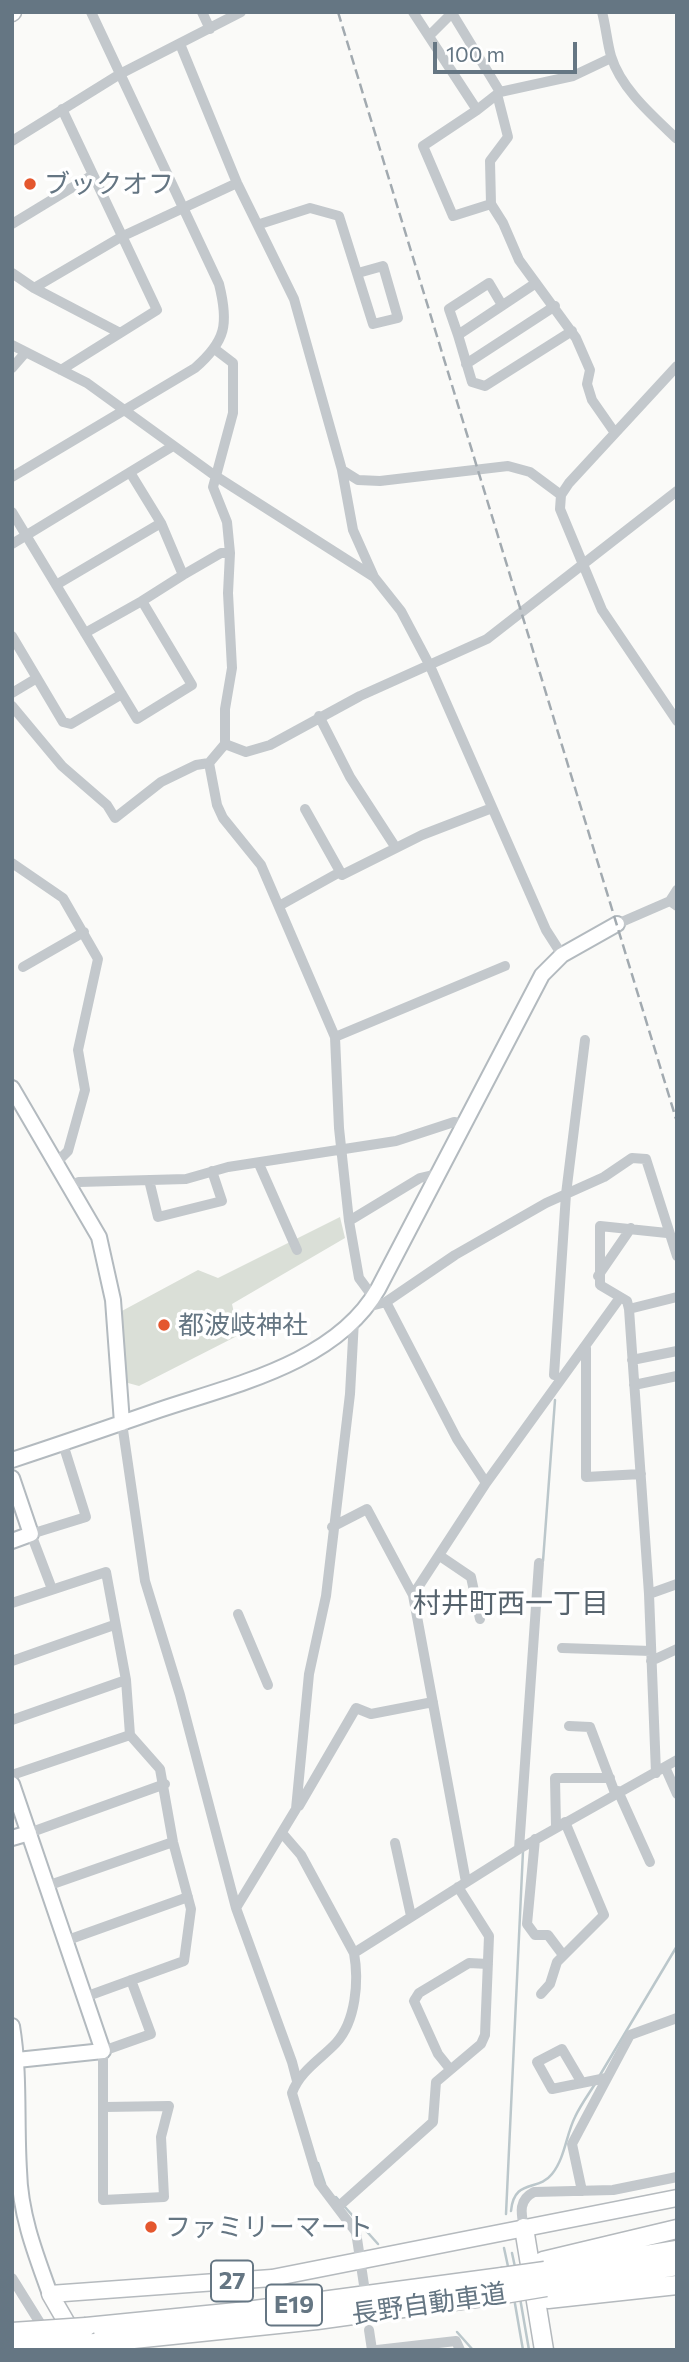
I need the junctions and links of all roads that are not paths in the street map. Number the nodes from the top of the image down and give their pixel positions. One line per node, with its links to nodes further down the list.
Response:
1 (91, 12): 11 (street)
2 (202, 12): 7 (street)
3 (241, 12): 7 (street)
4 (413, 12): 8 (street)
5 (602, 12): 10 (street)
6 (452, 13): 8 (street); 12 (street)
7 (209, 29): 9 (street)
8 (429, 36): 14 (street)
9 (180, 44): 11 (street); 18 (street)
10 (611, 58): 12 (street); 15 (street)
11 (120, 74): 13 (street); 20 (street)
12 (498, 93): 14 (street); 19 (street)
13 (62, 109): 16 (street); 17 (street)
14 (477, 110): 19 (street)
15 (677, 139)
16 (12, 141)
17 (91, 176): 21 (street); 23 (street)
18 (237, 183): 20 (street); 22 (street)
19 (491, 204): 26 (street)
20 (182, 208): 23 (street); 34 (street)
21 (12, 224)
22 (260, 224): 25 (street); 43 (street)
23 (121, 237): 27 (street); 31 (street)
24 (12, 273): 27 (street)
25 (358, 274): 25 (street)
26 (536, 283): 28 (street); 29 (street)
27 (34, 288): 31 (street)
28 (502, 305): 32 (street); 32 (street)
29 (555, 306): 30 (street); 36 (street)
30 (572, 331): 36 (street); 41 (street)
31 (120, 333): 39 (street)
32 (458, 335): 36 (street)
33 (12, 345): 35 (street)
34 (216, 350): 40 (street); 45 (street)
35 (25, 353): 38 (street); 39 (street)
36 (467, 364)
37 (677, 366): 41 (street)
38 (12, 368)
39 (61, 370): 40 (street)
40 (125, 409): 42 (street); 46 (street)
41 (615, 433): 48 (street)
42 (173, 446): 44 (street); 45 (street)
43 (342, 471): 48 (street); 56 (street)
44 (131, 474): 50 (street); 51 (street)
45 (214, 475): 53 (street); 56 (street)
46 (12, 477)
47 (677, 491): 54 (street)
48 (561, 495): 54 (street)
49 (12, 512): 51 (street)
50 (161, 523): 55 (street); 57 (street)
51 (26, 535): 52 (street); 57 (street)
52 (12, 544)
53 (230, 553): 55 (street); 68 (street)
54 (583, 563): 61 (street); 67 (street)
55 (183, 575): 58 (street)
56 (374, 577): 61 (street)
57 (56, 584): 59 (street)
58 (142, 601): 59 (street); 64 (street)
59 (85, 633): 64 (street)
60 (12, 636): 62 (street)
61 (430, 666): 66 (street); 70 (street)
62 (37, 678): 63 (street); 64 (street)
63 (12, 692)
64 (122, 694)
65 (12, 706): 69 (street)
66 (319, 716): 68 (street); 72 (street)
67 (677, 721)
68 (225, 744): 69 (street)
69 (209, 763): 77 (street)
70 (492, 808): 72 (street); 80 (street)
71 (305, 809): 74 (street)
72 (396, 848): 74 (street)
73 (12, 863): 79 (street)
74 (340, 872): 77 (street)
75 (677, 891): 76 (street)
76 (673, 904): 78 (street)
77 (279, 906): 83 (street)
78 (617, 924): 80 (street)
79 (84, 932): 82 (street); 88 (street)
80 (562, 955): 86 (street)
81 (505, 966): 83 (street)
82 (23, 967)
83 (335, 1037): 87 (street)
84 (584, 1040): 94 (street)
85 (12, 1088): 88 (street)
86 (464, 1124): 87 (street); 91 (street)
87 (341, 1151): 89 (street); 95 (street)
88 (57, 1162): 93 (street)
89 (258, 1164): 90 (street); 98 (street)
90 (212, 1171): 92 (street); 92 (street)
91 (438, 1174): 95 (street); 103 (street)
92 (149, 1180): 93 (street)
93 (71, 1185): 112 (street)
94 (566, 1194): 97 (street); 103 (street); 109 (street)
95 (349, 1221): 103 (street)
96 (631, 1228): 97 (street); 100 (street); 100 (street)
97 (667, 1233): 99 (street)
98 (298, 1250)
99 (677, 1256)
100 (598, 1277): 102 (street)
101 (677, 1297): 104 (street)
102 (619, 1299): 104 (street); 106 (street)
103 (376, 1302): 105 (street); 117 (street)
104 (629, 1309): 108 (street)
105 (354, 1320): 112 (street); 118 (street)
106 (586, 1348): 115 (street); 117 (street)
107 (677, 1351): 108 (street)
108 (632, 1360): 111 (street)
109 (554, 1374)
110 (677, 1376): 111 (street)
111 (635, 1385): 115 (street)
112 (122, 1423): 113 (street); 162 (street)
113 (62, 1444): 114 (street); 119 (street)
114 (12, 1460)
115 (641, 1474): 125 (street)
116 (12, 1478): 119 (street)
117 (486, 1483): 121 (street)
118 (332, 1527): 126 (street); 149 (street)
119 (31, 1534): 120 (street); 124 (street)
120 (12, 1541)
121 (440, 1556): 126 (street); 129 (street)
122 (539, 1563): 157 (street)
123 (677, 1584): 125 (street)
124 (52, 1589): 127 (street); 130 (street)
125 (649, 1594): 133 (street)
126 (413, 1595): 137 (street)
127 (12, 1603)
128 (238, 1614): 136 (street)
129 (480, 1619)
130 (114, 1625): 134 (street); 135 (street)
131 (562, 1648): 133 (street)
132 (677, 1649): 133 (street)
133 (651, 1656): 142 (street)
134 (12, 1661)
135 (126, 1680): 138 (street); 140 (street)
136 (268, 1685)
137 (432, 1702): 149 (street); 159 (street)
138 (12, 1720)
139 (569, 1726): 144 (street)
140 (130, 1735): 143 (street); 146 (street)
141 (677, 1760): 142 (street)
142 (661, 1770): 147 (street); 148 (street)
143 (12, 1775)
144 (610, 1778): 147 (street); 150 (street)
145 (12, 1784): 151 (street)
146 (165, 1784): 151 (street); 155 (street)
147 (617, 1792): 150 (street); 158 (street)
148 (677, 1794)
149 (296, 1810): 152 (street)
150 (560, 1825): 154 (street); 166 (street)
151 (29, 1833): 153 (street); 160 (street)
152 (282, 1833): 162 (street); 165 (street)
153 (12, 1838)
154 (535, 1839): 157 (street); 166 (street)
155 (173, 1842): 160 (street); 161 (street)
156 (394, 1843): 163 (street)
157 (519, 1849): 159 (street)
158 (650, 1862)
159 (462, 1884): 163 (street); 167 (street)
160 (47, 1886): 164 (street)
161 (188, 1897): 164 (street); 168 (street)
162 (236, 1908): 177 (street)
163 (411, 1916): 165 (street)
164 (65, 1941): 170 (street)
165 (354, 1953): 177 (street)
166 (564, 1955): 169 (street)
167 (488, 1964): 175 (street); 175 (street)
168 (131, 1980): 170 (street); 173 (street)
169 (541, 1994)
170 (85, 1997): 173 (street)
171 (677, 2018): 176 (street)
172 (12, 2026): 174 (street)
173 (103, 2051): 174 (street); 179 (street)
174 (18, 2060): 194 (street)
175 (450, 2068): 183 (street)
176 (606, 2078): 178 (street); 181 (street)
177 (296, 2081): 183 (street)
178 (582, 2083): 178 (street)
179 (105, 2107): 179 (street)
180 (677, 2176): 181 (street)
181 (582, 2191): 184 (street)
182 (677, 2198): 184 (main road, 27)
183 (338, 2207): 187 (street)
184 (524, 2228): 187 (main road, 27); 198 (highway)
185 (677, 2229): 190 (highway)
186 (677, 2250): 190 (highway, 長野自動車道 / E19)
187 (361, 2262): 191 (street); 194 (main road, 27)
188 (677, 2266): 190 (highway, 長野自動車道 / E19)
189 (12, 2278): 200 (street)
190 (546, 2279): 192 (highway); 193 (highway); 193 (highway, 長野自動車道 / E19, bridge)
191 (364, 2285)
192 (677, 2285)
193 (503, 2286): 197 (highway, 長野自動車道 / E19); 197 (highway, 長野自動車道 / E19)
194 (50, 2294): 197 (main road)
195 (369, 2330): 201 (street)
196 (12, 2332): 197 (highway, 長野自動車道 / E19, bridge)
197 (88, 2340): 199 (highway, 長野自動車道 / E19, bridge)
198 (544, 2346)
199 (12, 2348)
200 (57, 2350)
201 (374, 2350): 202 (street)
202 (460, 2350)

